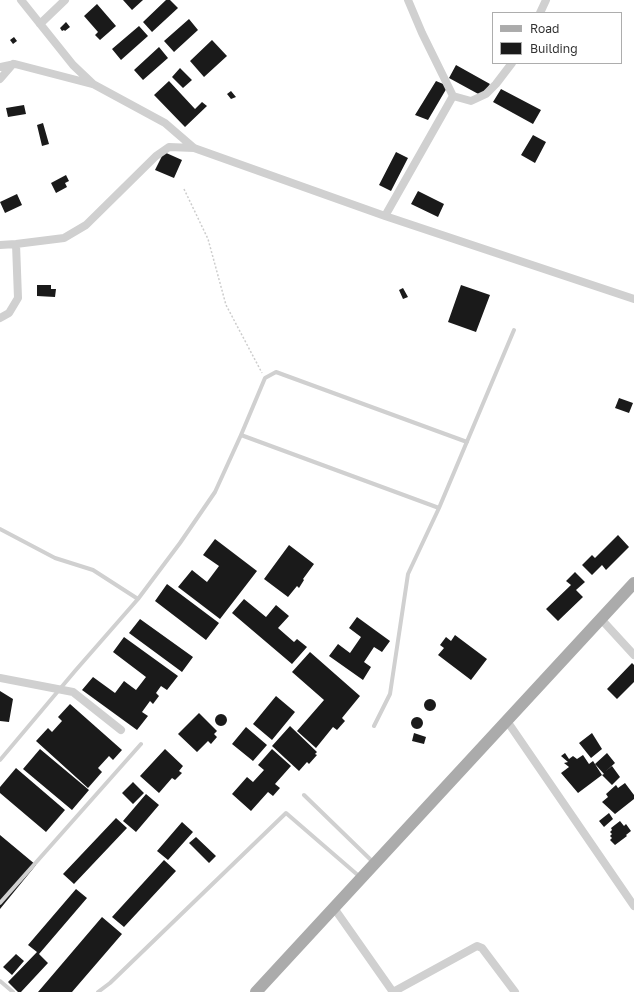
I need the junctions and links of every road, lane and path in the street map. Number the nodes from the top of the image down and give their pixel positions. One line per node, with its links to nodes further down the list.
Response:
1 (20, 0): 6 (street)
2 (65, 0): 6 (street)
3 (408, 0): 12 (street)
4 (546, 0): 5 (street)
5 (540, 12)
6 (40, 24): 11 (street)
7 (13, 64): 9 (street); 10 (street); 11 (street)
8 (511, 64): 12 (street)
9 (0, 67)
10 (0, 79)
11 (93, 84): 13 (street)
12 (453, 96): 15 (street)
13 (194, 148): 15 (street); 16 (street)
14 (184, 189): 21 (path)
15 (385, 216): 18 (street)
16 (16, 244): 17 (street); 19 (street)
17 (0, 245)
18 (634, 299)
19 (0, 318)
20 (514, 330): 23 (lane)
21 (265, 378): 22 (lane); 23 (lane)
22 (241, 436): 24 (lane); 27 (lane)
23 (467, 442): 24 (lane)
24 (439, 508): 33 (lane)
25 (0, 529): 27 (lane)
26 (634, 583): 28 (main road)
27 (138, 599): 31 (lane)
28 (601, 618): 29 (street); 32 (main road)
29 (634, 655)
30 (0, 678): 31 (street)
31 (59, 689): 34 (street); 36 (lane)
32 (506, 721): 38 (main road); 41 (street)
33 (374, 726)
34 (121, 730)
35 (141, 744): 40 (lane)
36 (0, 760)
37 (304, 795): 38 (lane)
38 (375, 864): 39 (main road)
39 (362, 878): 42 (main road); 45 (lane)
40 (0, 902)
41 (634, 906)
42 (334, 908): 46 (main road); 47 (street)
43 (0, 981): 44 (lane)
44 (13, 992)
45 (98, 992)
46 (256, 992)
47 (393, 992): 48 (street)
48 (515, 992)

